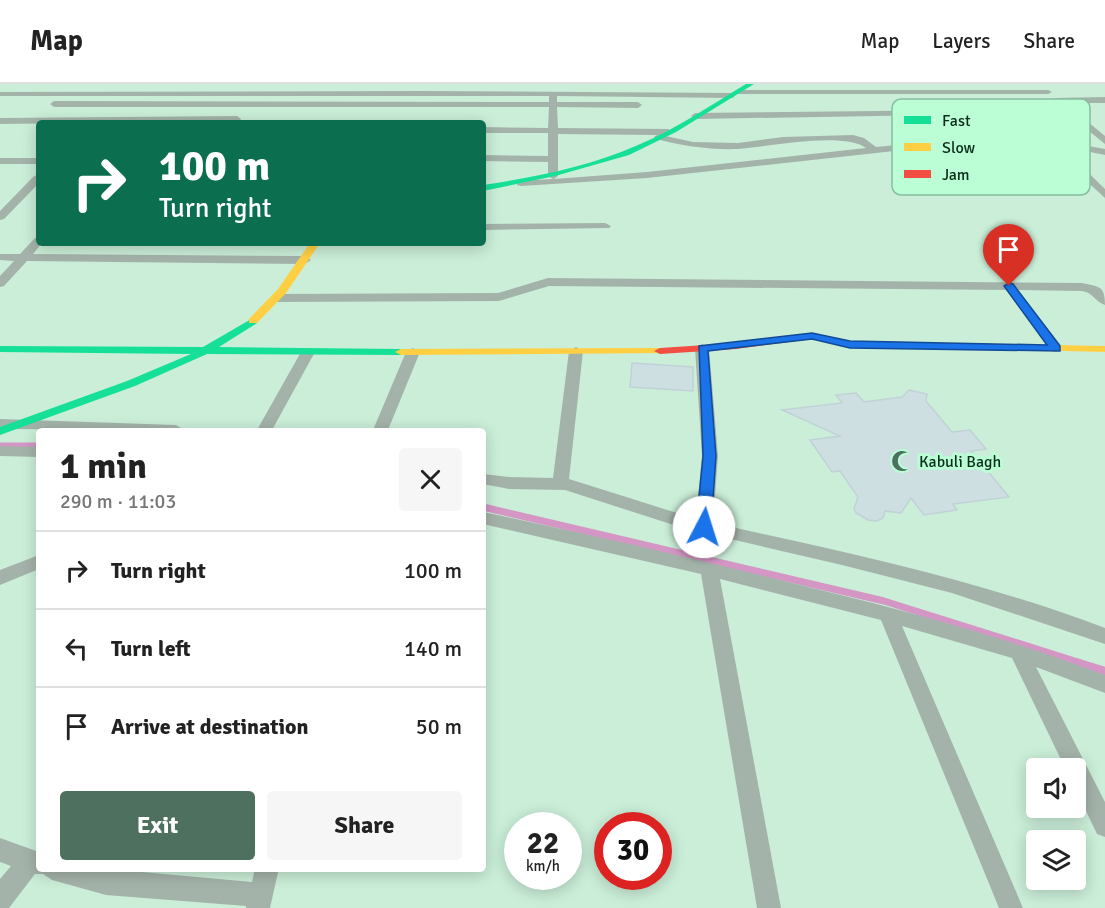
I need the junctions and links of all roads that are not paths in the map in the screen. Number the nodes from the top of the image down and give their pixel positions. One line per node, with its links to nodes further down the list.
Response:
1 (61, 84): 8 (street)
2 (127, 84): 6 (street)
3 (1038, 84): 7 (street)
4 (552, 88): 5 (street); 9 (street); 13 (street)
5 (741, 90): 7 (street); 16 (street)
6 (100, 92): 8 (street); 9 (street); 12 (street)
7 (1048, 92): 11 (street)
8 (50, 93): 10 (street)
9 (421, 93): 18 (street)
10 (0, 94)
11 (1057, 99)
12 (54, 104): 15 (street); 18 (street)
13 (553, 105): 14 (street); 18 (street); 23 (street)
14 (644, 105)
15 (43, 107)
16 (702, 109): 19 (street); 25 (street)
17 (32, 110): 21 (street)
18 (414, 110)
19 (892, 112)
20 (237, 119): 21 (street)
21 (0, 120)
22 (486, 130): 23 (street)
23 (553, 131): 25 (street); 30 (street)
24 (1090, 133): 27 (street)
25 (664, 134): 28 (street); 33 (street)
26 (892, 149): 28 (street)
27 (1104, 149)
28 (874, 150): 36 (street)
29 (486, 158): 30 (street)
30 (552, 159): 33 (street)
31 (0, 161): 32 (street)
32 (36, 161)
33 (553, 177): 36 (street)
34 (36, 180): 39 (street)
35 (1090, 181): 38 (street)
36 (521, 183): 37 (street)
37 (486, 188)
38 (1105, 195)
39 (0, 217)
40 (605, 226): 41 (street)
41 (486, 227)
42 (36, 243): 47 (street)
43 (188, 246): 46 (street)
44 (313, 246): 48 (street)
45 (0, 257): 47 (street)
46 (180, 257): 47 (street); 48 (street)
47 (21, 258): 49 (street)
48 (305, 260): 51 (street)
49 (0, 283)
50 (1009, 286): 51 (street); 52 (street); 55 (street)
51 (276, 298): 57 (street)
52 (1105, 301)
53 (0, 348): 57 (street)
54 (702, 348): 55 (street); 58 (street); 70 (street)
55 (1056, 348): 56 (street)
56 (1105, 349)
57 (208, 351): 59 (street); 61 (street)
58 (576, 351): 60 (street); 68 (street)
59 (308, 352): 60 (street); 63 (street)
60 (413, 352): 64 (street)
61 (5, 427): 62 (street)
62 (62, 428)
63 (265, 428)
64 (381, 428)
65 (0, 451): 66 (street)
66 (36, 452)
67 (486, 479): 68 (street)
68 (560, 483): 70 (street)
69 (486, 519): 72 (street)
70 (704, 527): 75 (street)
71 (36, 563): 73 (street)
72 (709, 569): 74 (street); 86 (street)
73 (0, 578)
74 (888, 614): 76 (street); 87 (street)
75 (1105, 636)
76 (1019, 652): 77 (street); 78 (street)
77 (1105, 684)
78 (1105, 826)
79 (0, 850): 80 (street)
80 (36, 862)
81 (36, 868): 84 (street)
82 (68, 872): 85 (street)
83 (266, 872): 85 (street)
84 (0, 899)
85 (260, 901)
86 (769, 908)
87 (1011, 908)

